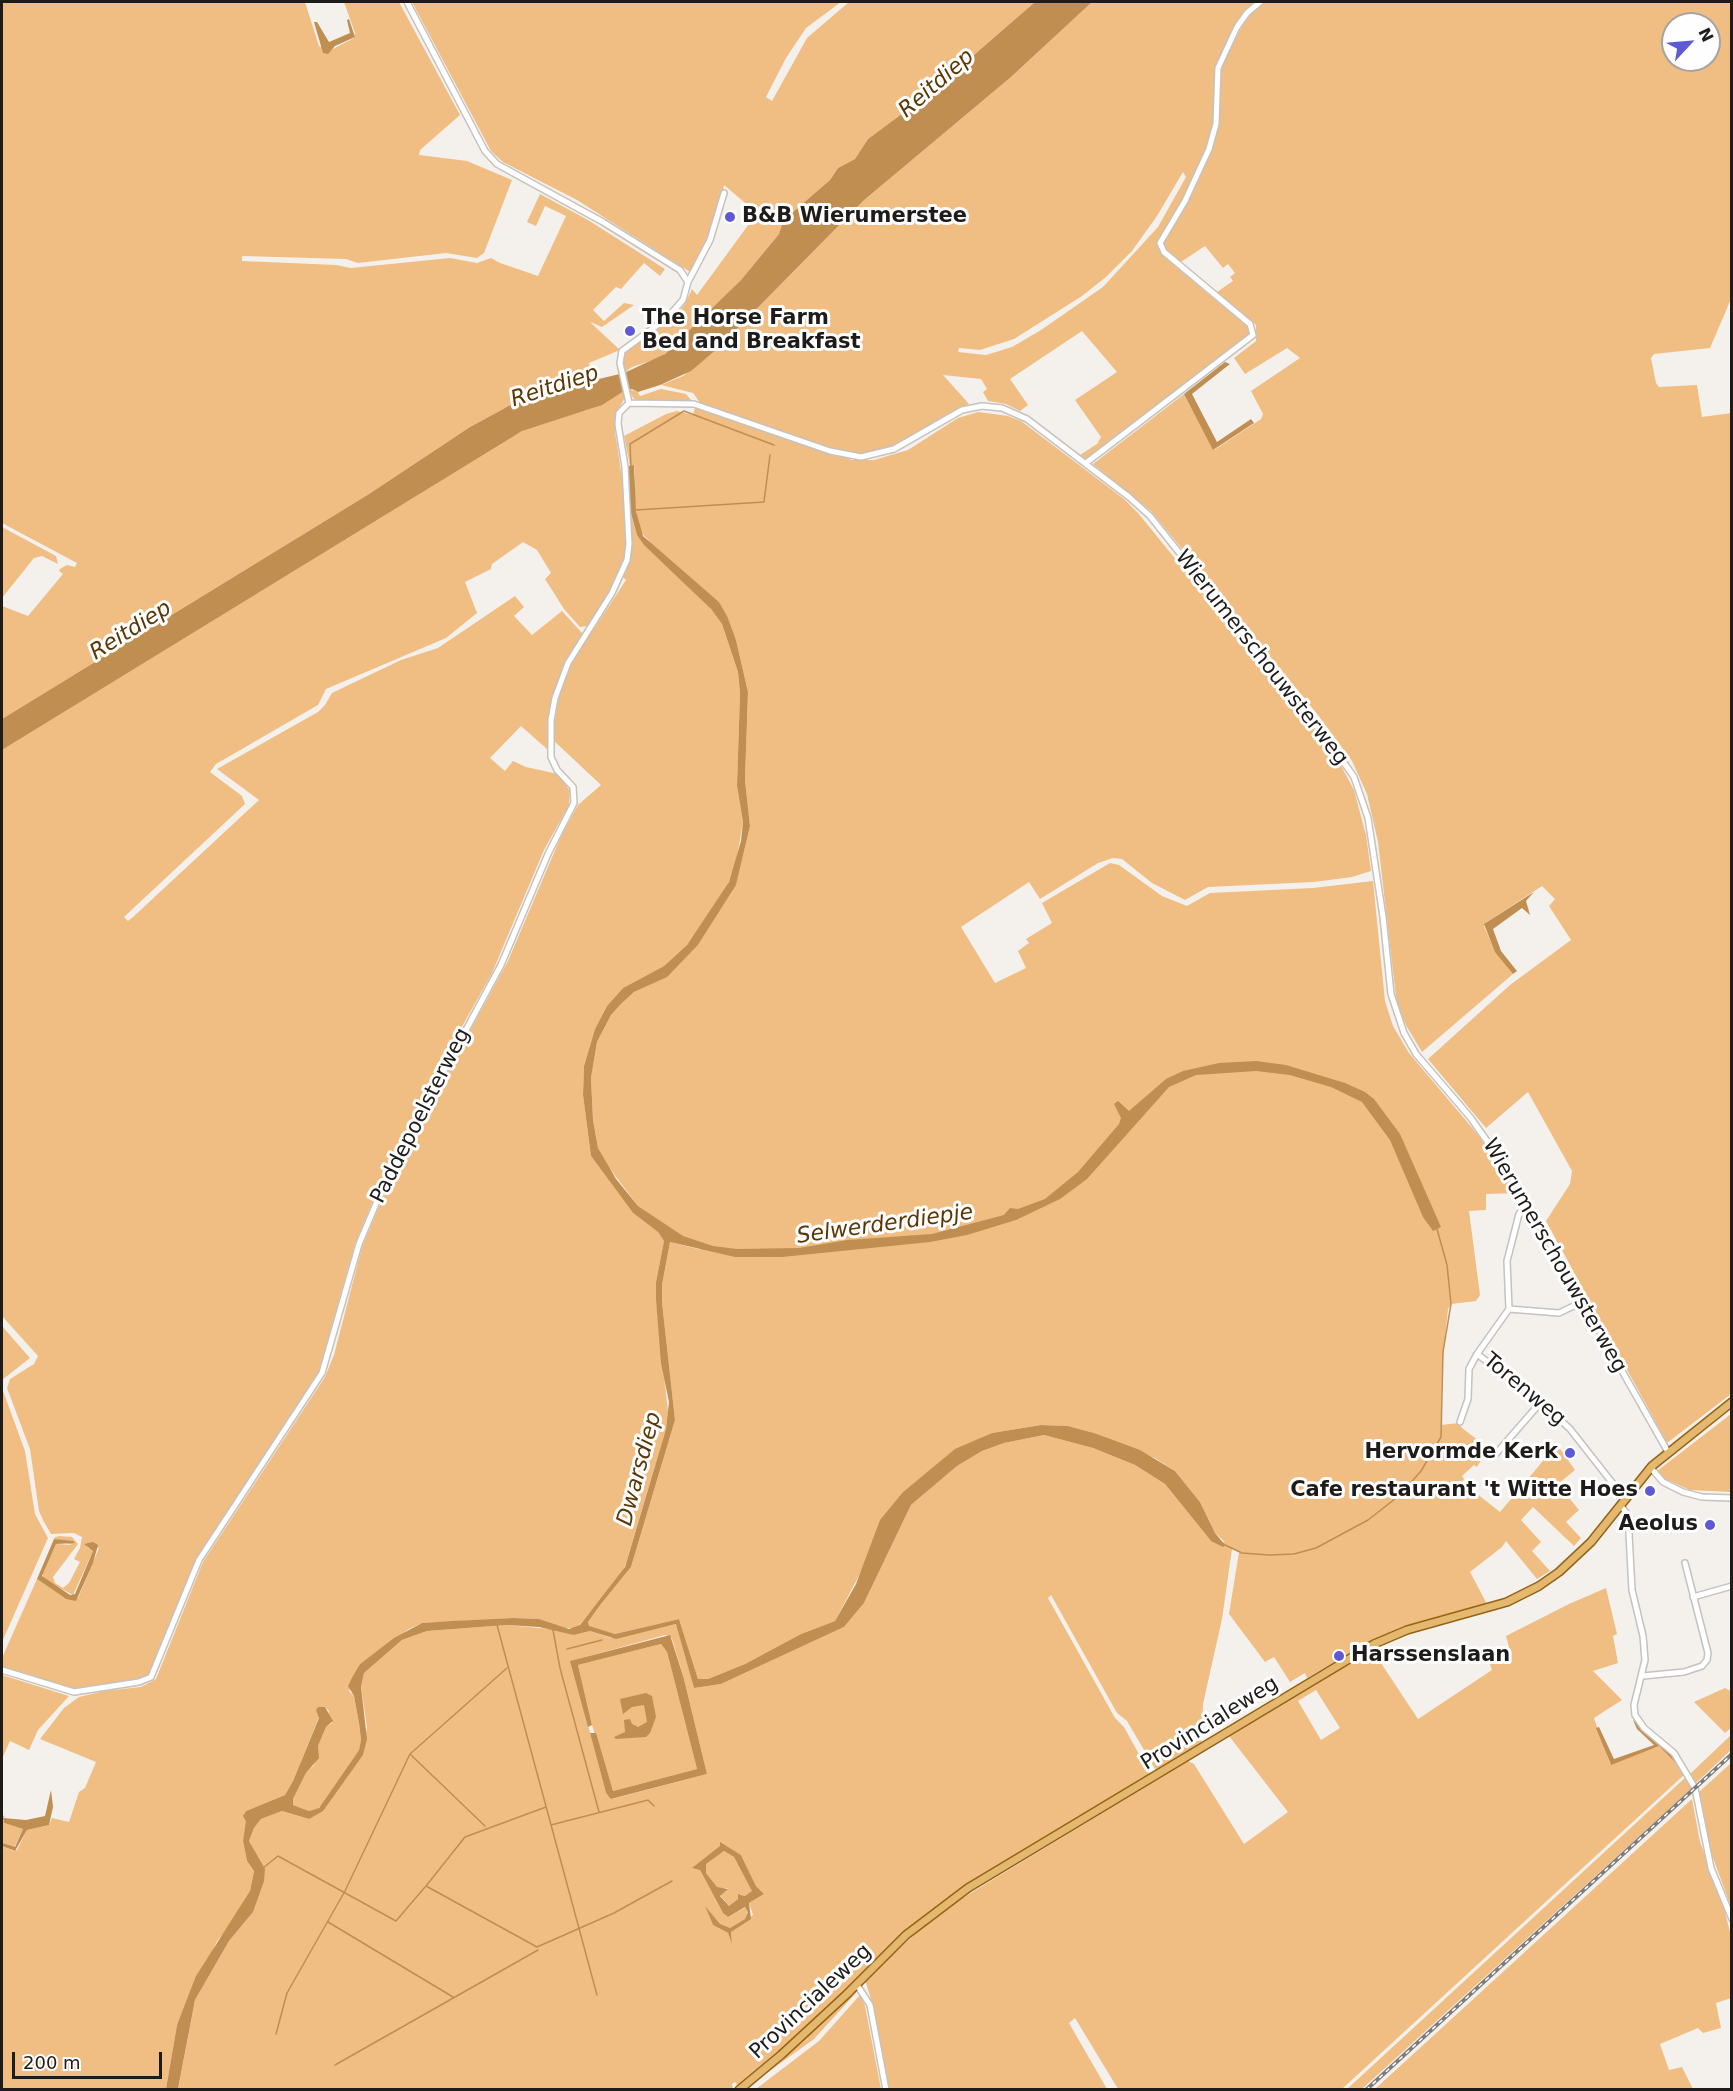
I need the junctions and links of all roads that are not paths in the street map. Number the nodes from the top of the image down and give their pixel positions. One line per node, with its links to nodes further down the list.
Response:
1 (407, 2): 4 (street)
2 (1260, 2): 6 (street)
3 (724, 193): 4 (street)
4 (688, 282): 5 (street)
5 (630, 403): 6 (street, Wierumerschouwsterweg); 25 (street, Paddepoelsterweg)
6 (1086, 464): 7 (street, Wierumerschouwsterweg)
7 (1526, 1206): 8 (street, Wierumerschouwsterweg); 9 (street)
8 (1582, 1302): 9 (street); 16 (street, Wierumerschouwsterweg)
9 (1509, 1309): 10 (street, Torenweg)
10 (1477, 1354): 11 (street, Torenweg); 15 (street)
11 (1541, 1402): 17 (street); 20 (street, Torenweg)
12 (1731, 1402): 14 (main road, Provincialeweg)
13 (1731, 1407): 14 (main road, Provincialeweg)
14 (1711, 1419): 16 (main road, Provincialeweg)
15 (1460, 1422)
16 (1668, 1452): 18 (main road, Provincialeweg)
17 (1494, 1456)
18 (1651, 1468): 19 (street); 20 (main road, Provincialeweg)
19 (1731, 1498)
20 (1625, 1499): 21 (main road, Provincialeweg)
21 (1621, 1506): 26 (street); 28 (main road, Provincialeweg)
22 (1685, 1563): 24 (street)
23 (1731, 1586): 24 (street)
24 (1694, 1597): 26 (street)
25 (2, 1670)
26 (1643, 1676): 27 (street)
27 (1731, 1919)
28 (857, 1984): 29 (main road, Provincialeweg); 30 (street)
29 (739, 2090)
30 (886, 2090)

